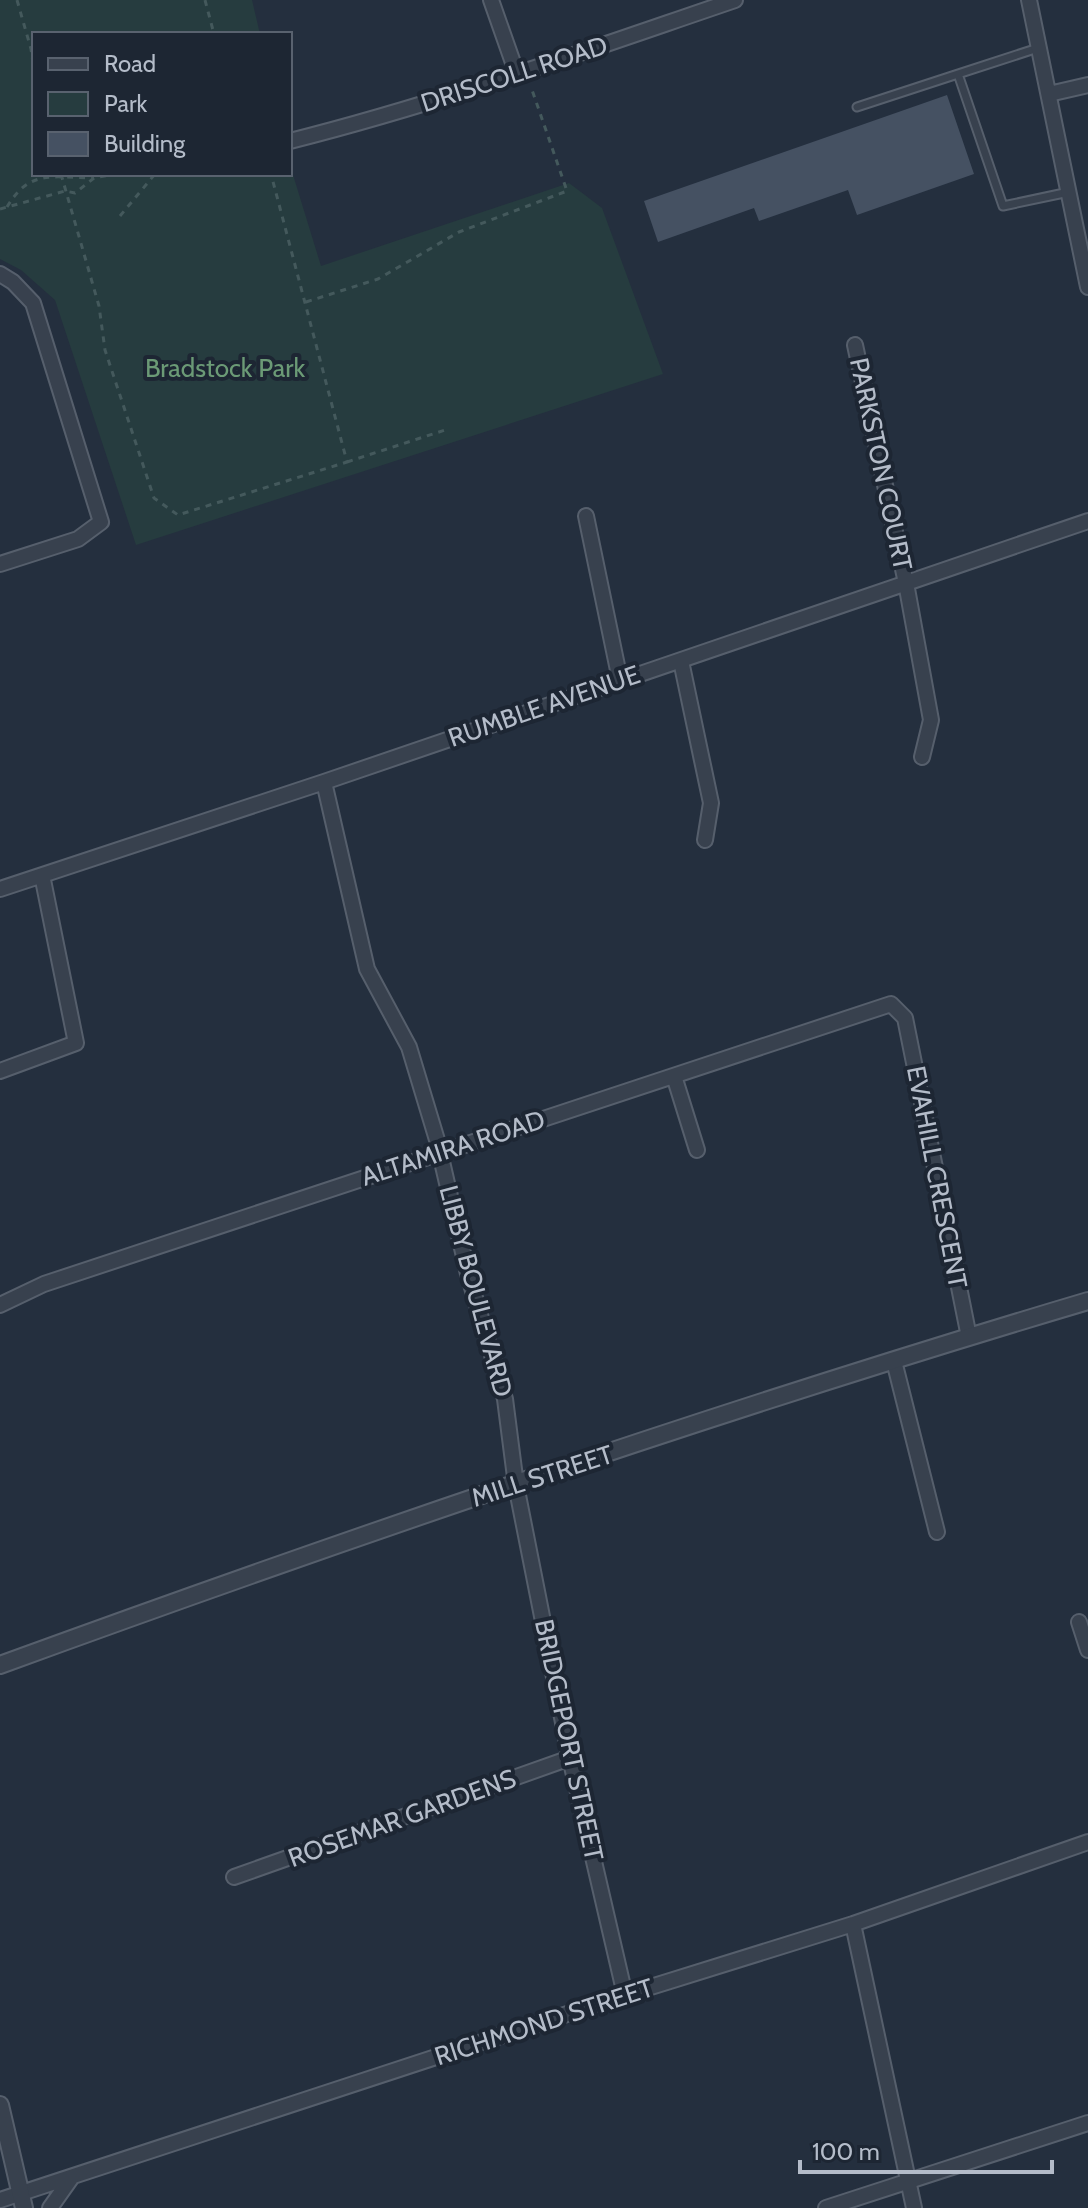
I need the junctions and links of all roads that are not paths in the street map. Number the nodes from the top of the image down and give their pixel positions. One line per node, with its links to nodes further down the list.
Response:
1 (491, 0): 5 (street)
2 (735, 0): 5 (street, DRISCOLL ROAD)
3 (1029, 0): 4 (street)
4 (1040, 47): 6 (lane); 8 (street)
5 (517, 74): 10 (street, DRISCOLL ROAD)
6 (958, 74): 9 (lane); 11 (lane)
7 (1088, 85): 8 (street)
8 (1049, 94): 11 (street)
9 (857, 107)
10 (292, 140)
11 (1070, 192): 13 (street)
12 (0, 274): 17 (street)
13 (1088, 287)
14 (855, 345): 18 (street, PARKSTON COURT)
15 (586, 516): 20 (street)
16 (1088, 521): 18 (street, RUMBLE AVENUE)
17 (0, 564)
18 (906, 583): 19 (street, RUMBLE AVENUE); 21 (street, PARKSTON COURT)
19 (681, 661): 20 (street, RUMBLE AVENUE); 23 (street)
20 (620, 680): 22 (street, RUMBLE AVENUE)
21 (922, 757)
22 (324, 782): 24 (street, RUMBLE AVENUE); 30 (street, LIBBY BOULEVARD)
23 (705, 840)
24 (42, 875): 25 (street, RUMBLE AVENUE); 27 (street)
25 (0, 889)
26 (905, 1018): 28 (street, ALTAMIRA ROAD); 33 (street, EVAHILL CRESCENT)
27 (0, 1071)
28 (674, 1076): 29 (street); 30 (street, ALTAMIRA ROAD)
29 (697, 1150)
30 (440, 1151): 32 (street, ALTAMIRA ROAD); 35 (street, LIBBY BOULEVARD)
31 (1088, 1301): 33 (street, MILL STREET)
32 (0, 1305)
33 (969, 1337): 34 (street, MILL STREET)
34 (894, 1361): 35 (street, MILL STREET); 36 (street)
35 (516, 1485): 39 (street, MILL STREET); 40 (street, BRIDGEPORT STREET)
36 (937, 1532)
37 (1079, 1622): 38 (street)
38 (1088, 1650)
39 (0, 1665)
40 (570, 1758): 42 (street, ROSEMAR GARDENS); 44 (street, BRIDGEPORT STREET)
41 (1088, 1842): 43 (street, RICHMOND STREET)
42 (234, 1877)
43 (853, 1924): 44 (street, RICHMOND STREET); 48 (street)
44 (625, 1995): 47 (street, RICHMOND STREET)
45 (0, 2105): 50 (street)
46 (1088, 2123): 48 (street)
47 (72, 2177): 50 (street, RICHMOND STREET); 51 (street)
48 (908, 2182): 52 (street); 53 (street)
49 (0, 2200): 50 (street, RICHMOND STREET)
50 (22, 2200)
51 (50, 2208)
52 (826, 2208)
53 (914, 2208)

